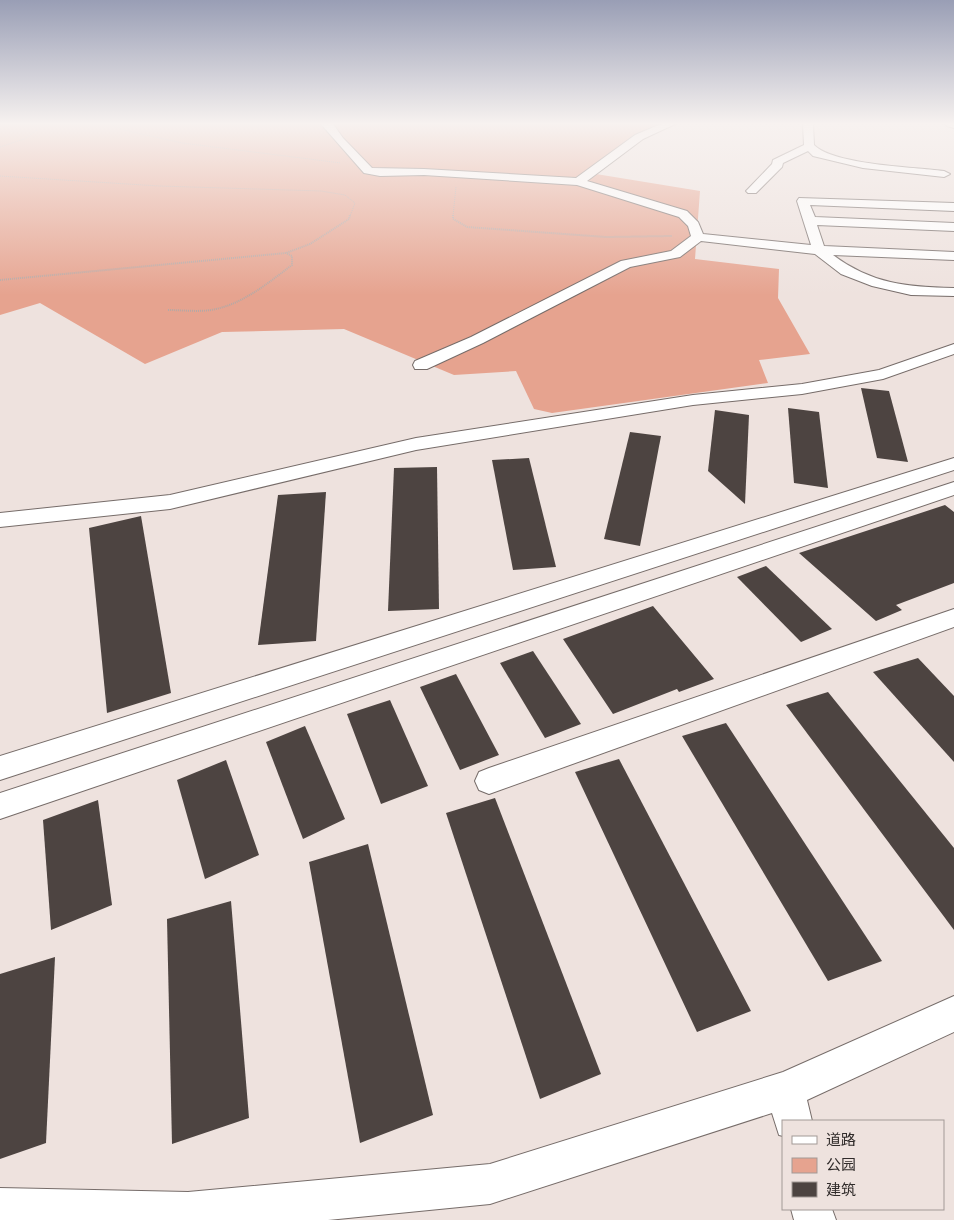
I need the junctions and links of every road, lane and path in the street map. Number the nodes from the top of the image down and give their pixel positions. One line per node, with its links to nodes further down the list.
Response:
1 (78, 181): 12 (path)
2 (458, 181): 10 (path)
3 (560, 181): 5 (street)
4 (762, 181): 6 (street)
5 (578, 182): 10 (street)
6 (752, 191)
7 (954, 207): 8 (street)
8 (809, 221): 9 (street); 11 (street)
9 (954, 227)
10 (698, 237): 11 (street); 18 (street)
11 (819, 250): 13 (street); 15 (street)
12 (286, 253): 14 (path); 16 (path)
13 (954, 256)
14 (0, 280)
15 (954, 292)
16 (168, 310)
17 (954, 349): 21 (street)
18 (422, 365)
19 (954, 464): 23 (street)
20 (954, 488): 25 (street)
21 (0, 520)
22 (954, 618): 24 (street)
23 (0, 768)
24 (489, 781)
25 (0, 806)
26 (954, 1014): 27 (street)
27 (789, 1106): 28 (street)
28 (0, 1209)

